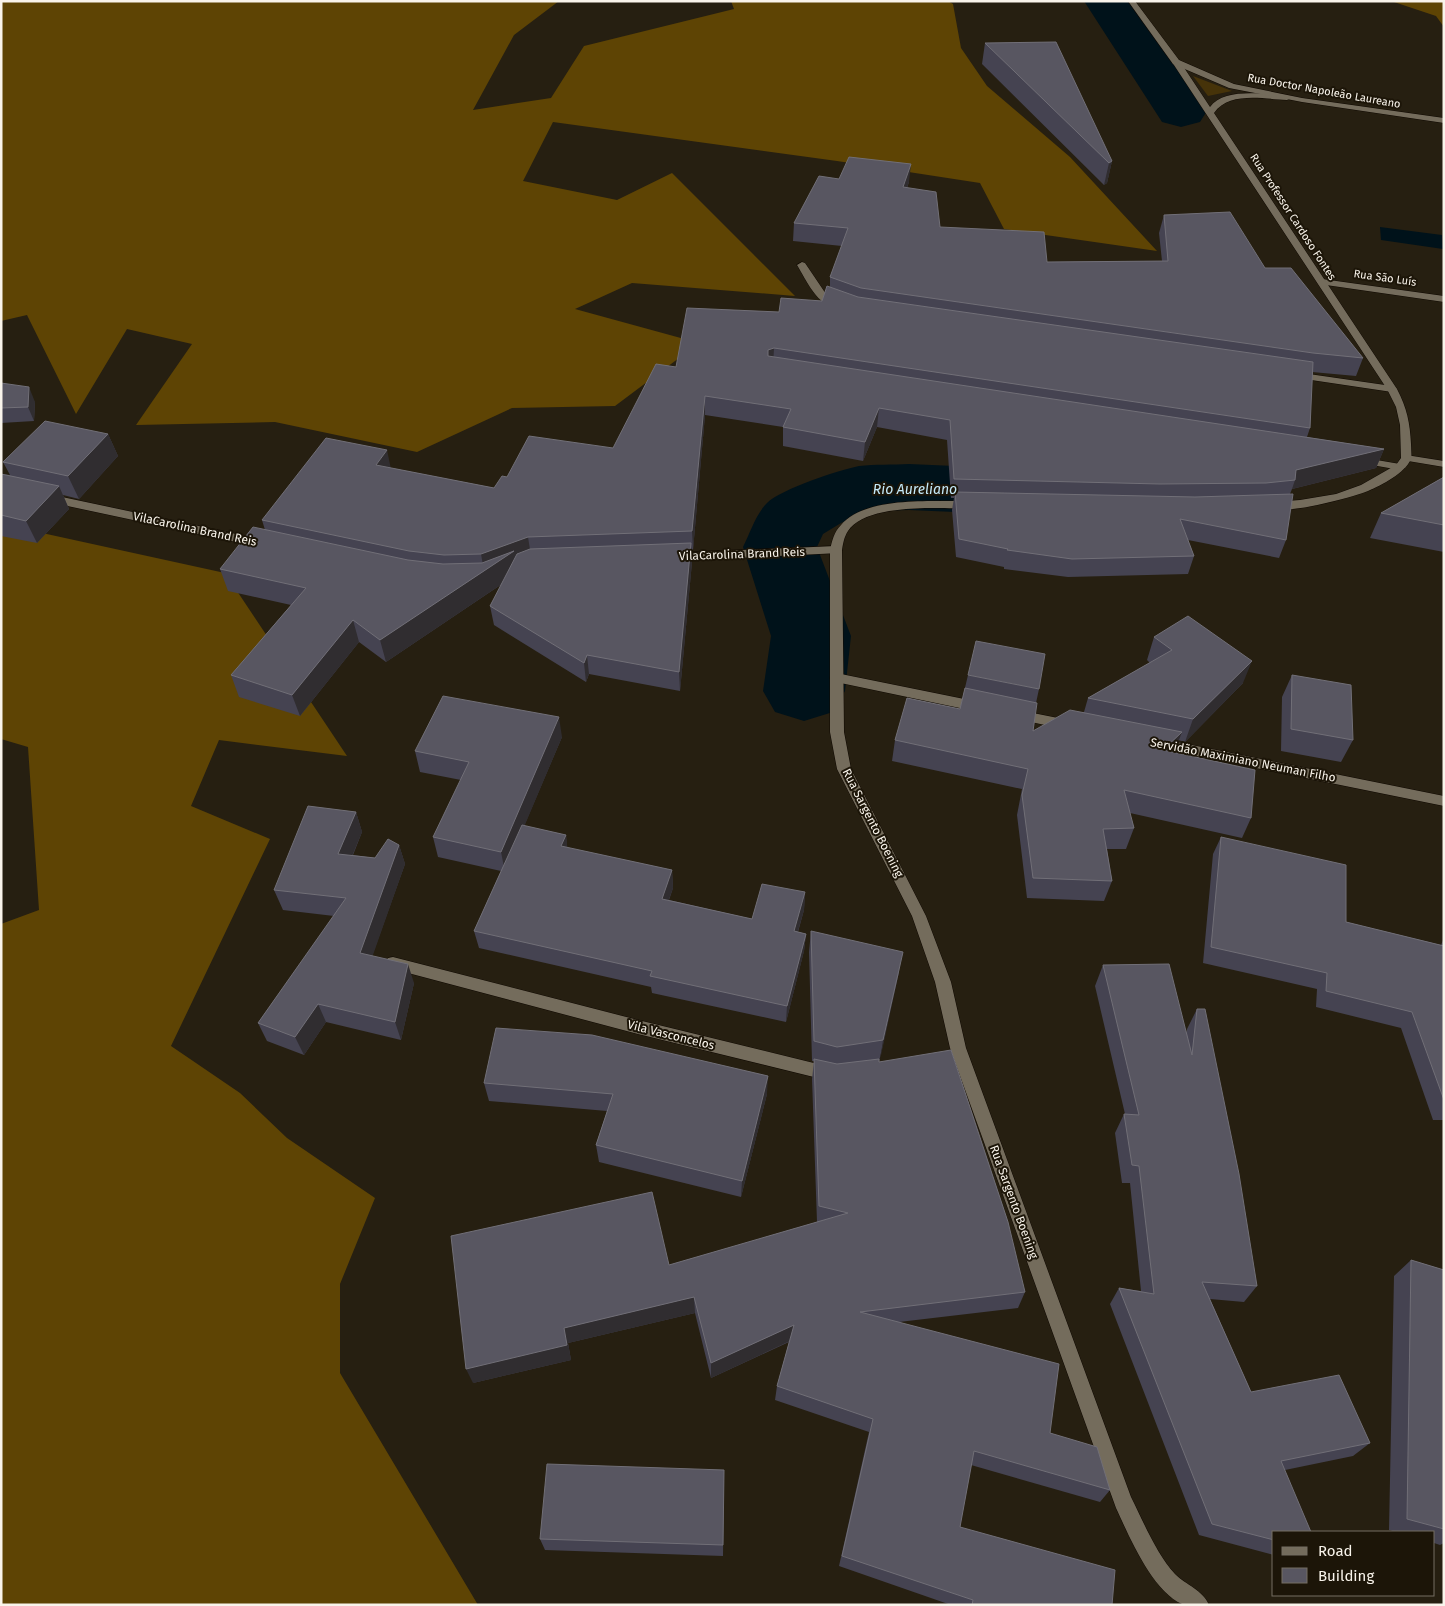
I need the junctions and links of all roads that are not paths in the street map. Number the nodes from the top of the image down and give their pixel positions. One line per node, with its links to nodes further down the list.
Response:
1 (1131, 1): 2 (street, Rua Professor Cardoso Fontes)
2 (1176, 62): 3 (street, Rua Doctor Napoleão Laureano); 4 (street, Rua Professor Cardoso Fontes)
3 (1287, 98): 4 (street); 5 (street, Rua Doctor Napoleão Laureano)
4 (1210, 112): 7 (street, Rua Professor Cardoso Fontes)
5 (1444, 121)
6 (802, 265): 9 (street)
7 (1322, 282): 8 (street, Rua São Luís); 11 (street, Rua Professor Cardoso Fontes)
8 (1444, 299)
9 (849, 308)
10 (1285, 374): 11 (street)
11 (1392, 389): 13 (street, Rua Professor Cardoso Fontes)
12 (1351, 459): 13 (street)
13 (1403, 462): 14 (street); 17 (street)
14 (1444, 464)
15 (40, 496): 18 (street, VilaCarolina Brand Reis)
16 (987, 505): 19 (street, Rua Sargento Boening)
17 (1256, 508)
18 (269, 545)
19 (834, 551): 20 (street, VilaCarolina Brand Reis); 21 (street, Rua Sargento Boening)
20 (659, 558)
21 (836, 678): 22 (street); 28 (street, Rua Sargento Boening)
22 (990, 709)
23 (1009, 713): 24 (street)
24 (1077, 727)
25 (1144, 740): 26 (street, Servidão Maximiano Neuman Filho)
26 (1444, 801)
27 (385, 961): 30 (street, Vila Vasconcelos)
28 (958, 1048): 29 (street); 31 (street, Rua Sargento Boening)
29 (939, 1054)
30 (843, 1074)
31 (1199, 1605)

